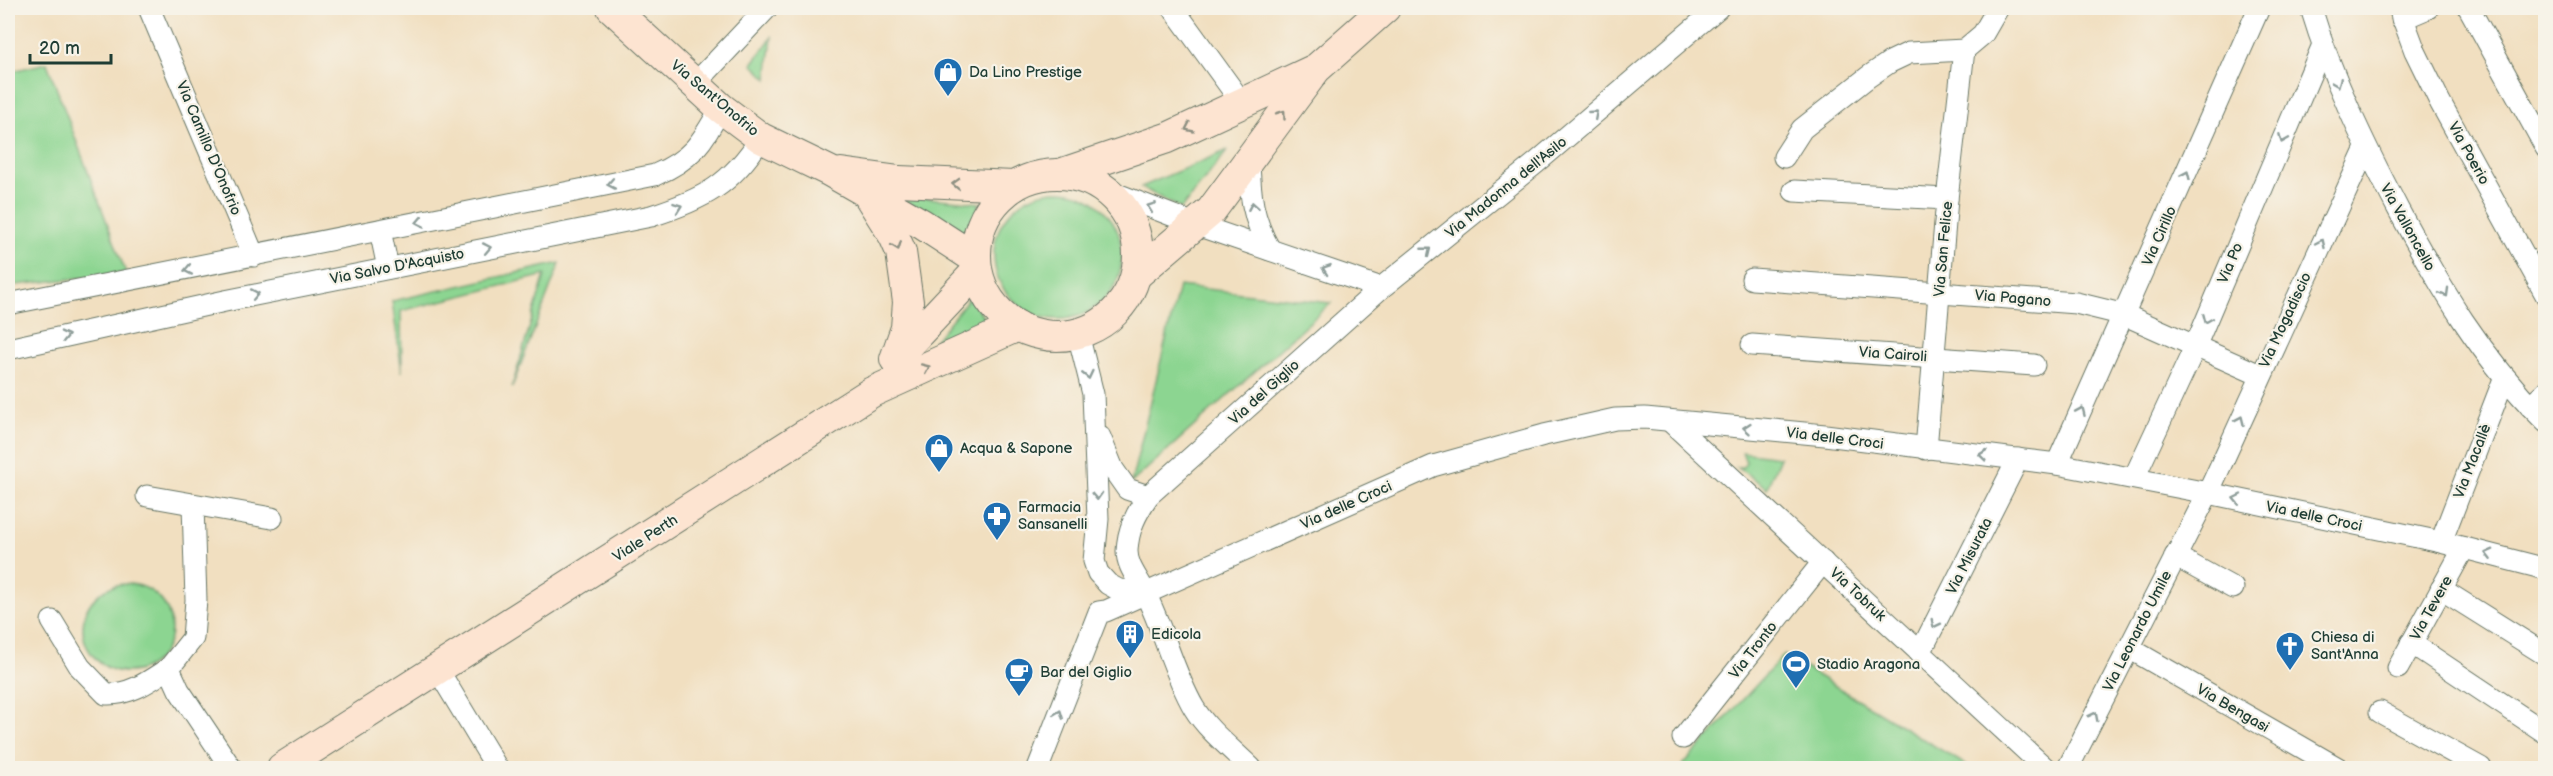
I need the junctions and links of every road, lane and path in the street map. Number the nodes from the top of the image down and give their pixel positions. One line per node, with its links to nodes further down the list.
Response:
1 (148, 8): 34 (street, Via Camillo D'Onofrio)
2 (612, 8): 16 (main road, Via Sant'Onofrio)
3 (767, 8): 16 (street)
4 (1173, 8): 17 (street)
5 (1385, 8): 15 (main road)
6 (1718, 8): 39 (street, Via Madonna dell'Asilo, one-way to 6)
7 (1998, 8): 14 (street)
8 (2259, 8): 43 (street, Via Cirillo, one-way to 8)
9 (2311, 8): 13 (street, Via Valloncello)
10 (2428, 8): 12 (street)
11 (2469, 8): 21 (street)
12 (2401, 13): 41 (street, Via Poerio)
13 (2322, 46): 20 (street, Via Valloncello, one-way to 20); 47 (street, Via Po, one-way to 47)
14 (1964, 50): 22 (street); 30 (street, Via San Felice)
15 (1316, 69): 17 (main road); 23 (main road, one-way to 15)
16 (695, 84): 18 (main road, Via Sant'Onofrio)
17 (1242, 103): 25 (main road, one-way to 25)
18 (721, 108): 19 (main road, Via Sant'Onofrio); 32 (street, one-way to 32)
19 (761, 138): 24 (main road, Via Sant'Onofrio); 36 (street, Via Salvo D'Acquisto, one-way to 19)
20 (2366, 148): 52 (street, Via Mogadiscio, one-way to 20); 53 (street, Via Valloncello, one-way to 53)
21 (2546, 148)
22 (1784, 157)
23 (1249, 159): 31 (main road); 33 (street, one-way to 23)
24 (829, 171): 26 (main road, Via Sant'Onofrio, one-way to 24); 29 (main road, Via Sant'Onofrio)
25 (1060, 174): 26 (main road); 27 (main road)
26 (1014, 186): 35 (main road)
27 (1104, 189): 31 (street, one-way to 27); 37 (main road)
28 (1794, 191): 30 (street)
29 (868, 195): 35 (main road, Via Sant'Onofrio); 50 (main road, Via Sant'Onofrio, one-way to 50)
30 (1947, 199): 40 (street, Via San Felice)
31 (1197, 225): 33 (street); 37 (main road)
32 (380, 230): 34 (street); 36 (street)
33 (1270, 250): 39 (street, one-way to 33)
34 (255, 256): 42 (street, one-way to 42)
35 (977, 265): 44 (main road); 50 (main road)
36 (388, 268): 48 (street, Via Salvo D'Acquisto, one-way to 36)
37 (1137, 274): 45 (main road)
38 (1752, 279): 40 (street, Via Pagano)
39 (1381, 288): 66 (street, Via del Giglio)
40 (1939, 292): 43 (street, Via Pagano); 49 (street, Via San Felice)
41 (2546, 295)
42 (8, 304)
43 (2125, 315): 47 (street, Via Pagano); 62 (street, Via Cirillo, one-way to 43)
44 (1018, 326): 45 (main road); 55 (main road, Viale Perth, one-way to 44)
45 (1078, 334): 57 (street, one-way to 57)
46 (1752, 345): 49 (street, Via Cairoli)
47 (2195, 347): 52 (street, Via Pagano); 63 (street, Via Po)
48 (8, 349)
49 (1934, 357): 51 (street, Via Cairoli); 60 (street, Via San Felice)
50 (895, 359): 55 (main road)
51 (2034, 366)
52 (2260, 375): 64 (street, Via Mogadiscio, one-way to 52)
53 (2504, 379): 56 (street, Via Valloncello); 69 (street, Via Macallè)
54 (2546, 391): 56 (street)
55 (872, 392): 84 (main road, Viale Perth)
56 (2529, 406): 59 (street, Via Valloncello)
57 (1094, 416): 66 (street); 76 (street, one-way to 76)
58 (1670, 421): 60 (street, Via delle Croci, one-way to 58); 72 (street, Via Tobruk); 76 (street, Via delle Croci)
59 (2546, 422)
60 (1926, 449): 61 (street, Via delle Croci, one-way to 60)
61 (2018, 459): 62 (street, Via delle Croci); 80 (street, Via Misurata, one-way to 80)
62 (2057, 464): 63 (street, Via delle Croci)
63 (2134, 478): 64 (street, Via delle Croci)
64 (2208, 493): 69 (street, Via delle Croci, one-way to 64); 71 (street, Via Leonardo Umile)
65 (147, 496): 67 (street)
66 (1148, 496): 76 (street, Via del Giglio)
67 (193, 505): 68 (street); 82 (street)
68 (272, 518)
69 (2441, 542): 70 (street, Via delle Croci)
70 (2464, 548): 73 (street, Via delle Croci, one-way to 70); 75 (street, Via Tevere)
71 (2175, 556): 74 (street); 79 (street, Via Leonardo Umile)
72 (1823, 562): 80 (street, Via Tobruk); 87 (street, Via Tronto)
73 (2546, 568)
74 (2232, 588)
75 (2441, 589): 78 (street, Via Tevere); 81 (street)
76 (1145, 592): 91 (street, one-way to 76); 92 (street)
77 (52, 621): 82 (street)
78 (2411, 644): 83 (street, Via Tevere); 86 (street)
79 (2129, 648): 94 (street, Via Leonardo Umile, one-way to 79); 95 (street, Via Bengasi)
80 (1920, 653): 93 (street, Via Tobruk)
81 (2546, 655)
82 (169, 668): 88 (street)
83 (2398, 668)
84 (438, 670): 89 (main road, Viale Perth); 90 (street)
85 (2380, 712): 96 (street)
86 (2546, 734)
87 (1683, 738)
88 (231, 768)
89 (282, 768)
90 (497, 768)
91 (1038, 768)
92 (1251, 768)
93 (2044, 768)
94 (2068, 768)
95 (2338, 768)
96 (2481, 768)

